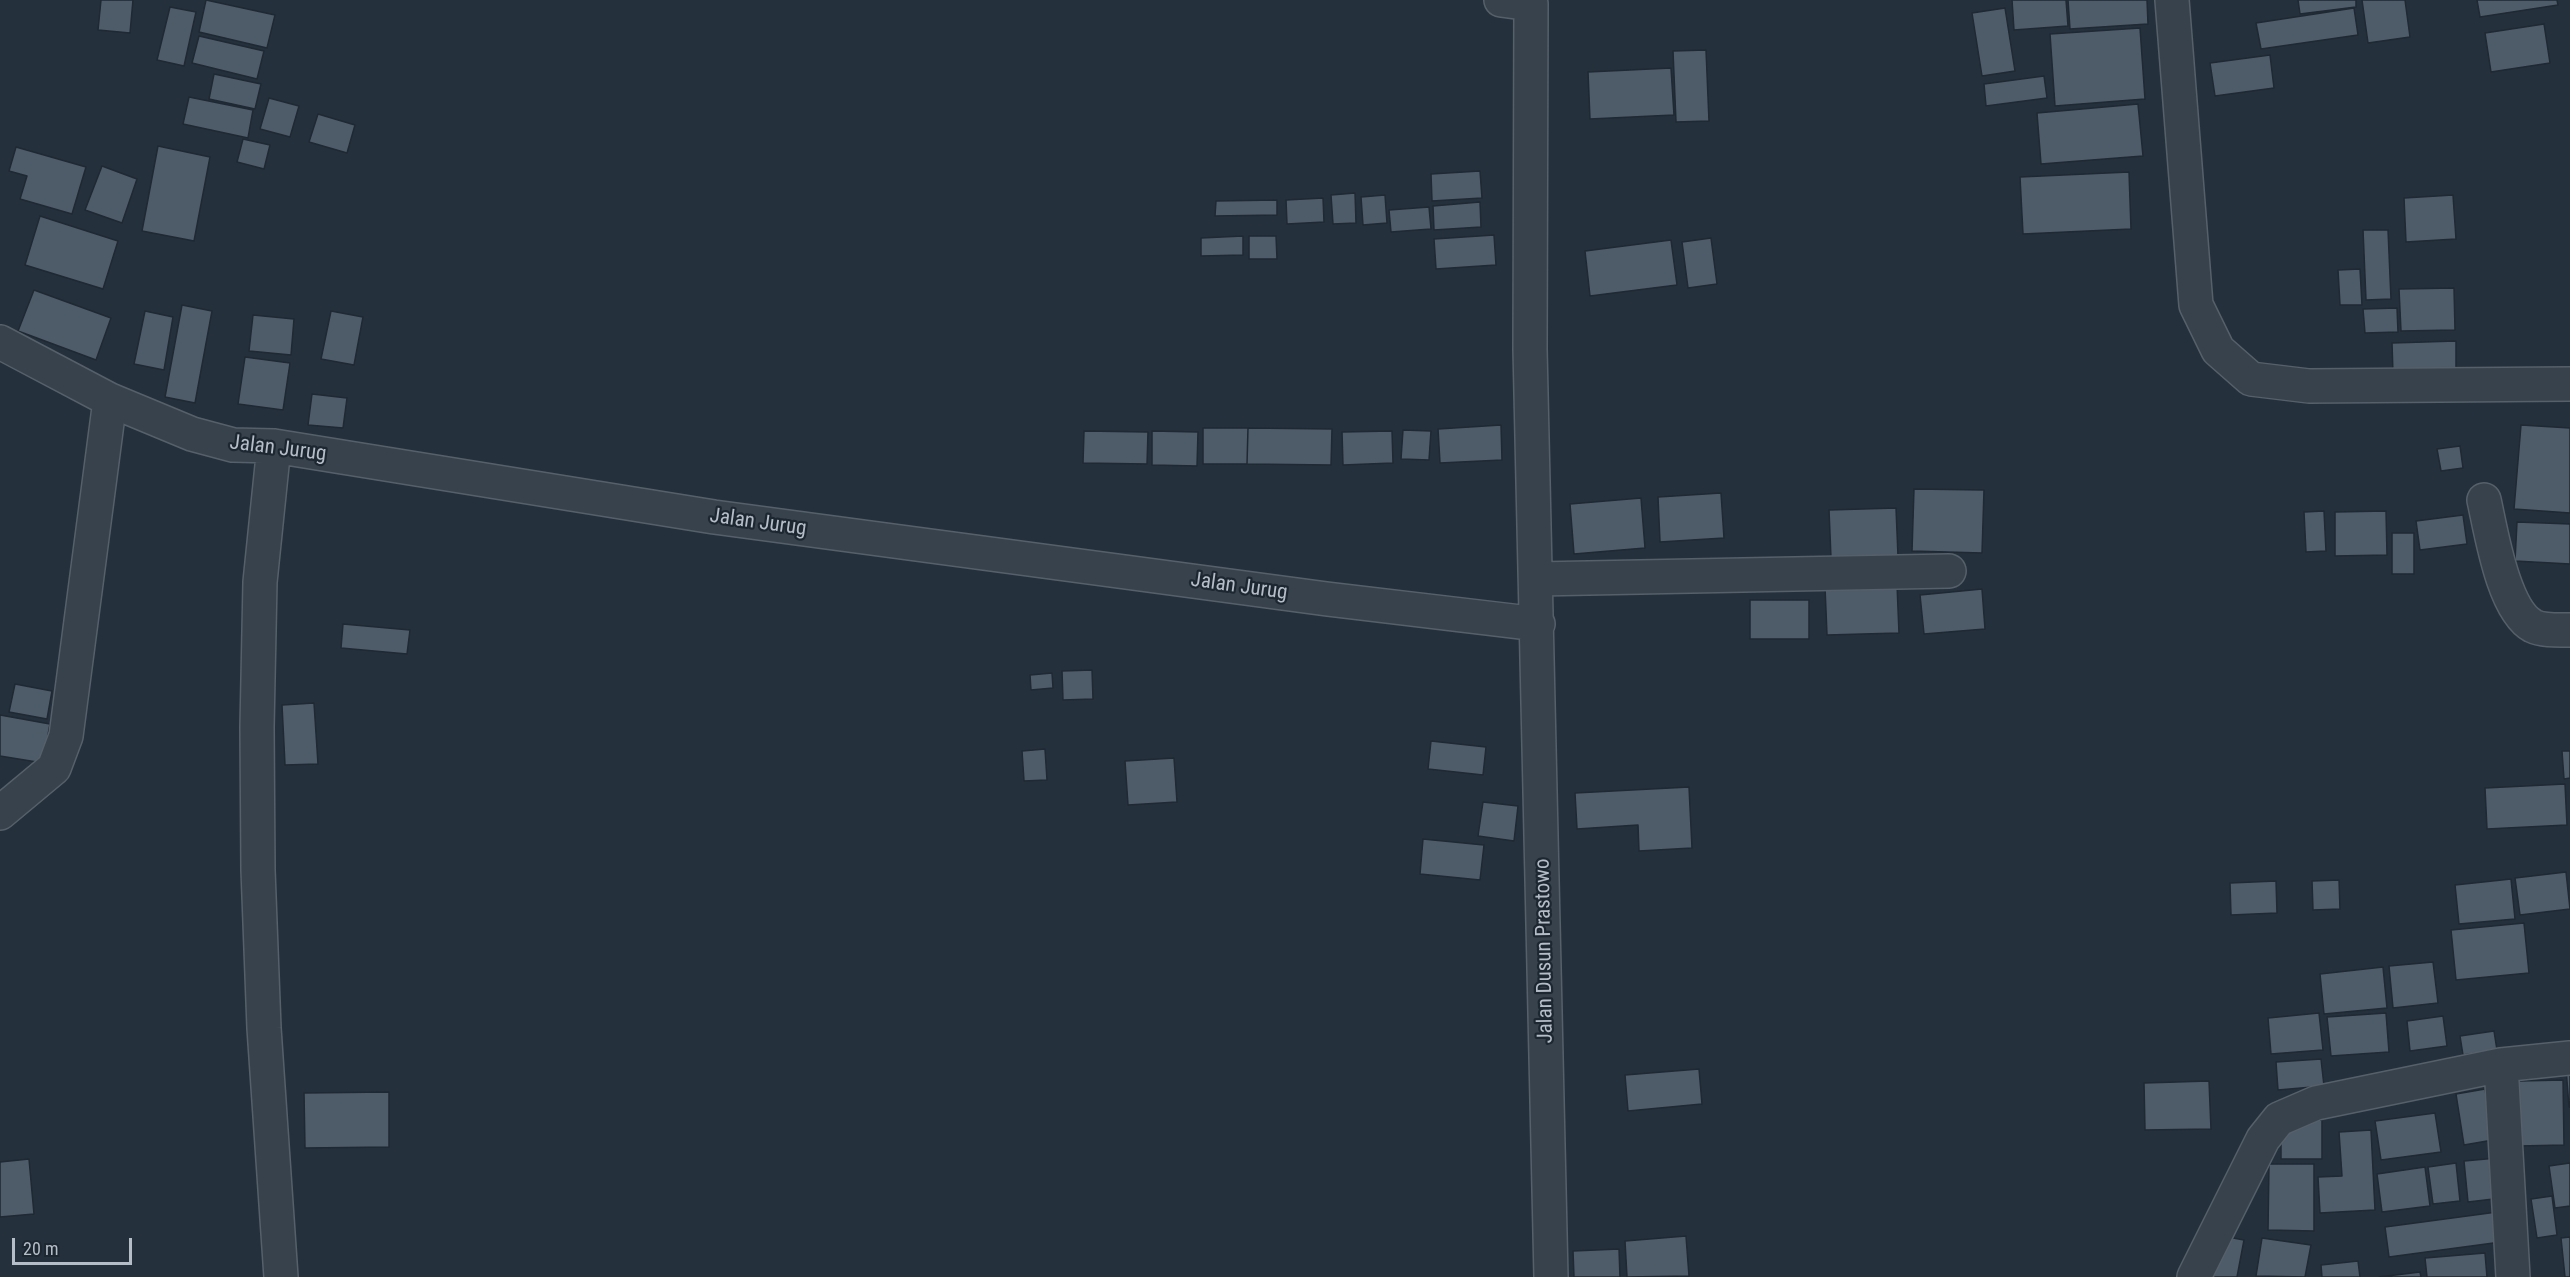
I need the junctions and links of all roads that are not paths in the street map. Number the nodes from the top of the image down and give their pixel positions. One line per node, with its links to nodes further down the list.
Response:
1 (2172, 0): 4 (street)
2 (1524, 1): 9 (street, Jalan Dusun Prastowo)
3 (0, 342): 5 (street, Jalan Jurug)
4 (2570, 384)
5 (110, 400): 6 (street, Jalan Jurug); 12 (street)
6 (274, 446): 10 (street, Jalan Jurug); 15 (street)
7 (2484, 500): 11 (street)
8 (1949, 571): 9 (street)
9 (1537, 579): 10 (street, Jalan Dusun Prastowo)
10 (1538, 624): 16 (street, Jalan Dusun Prastowo)
11 (2570, 630)
12 (0, 813)
13 (2570, 1058): 14 (street)
14 (2501, 1065): 17 (street); 18 (street)
15 (281, 1277)
16 (1551, 1277)
17 (2194, 1277)
18 (2513, 1277)

